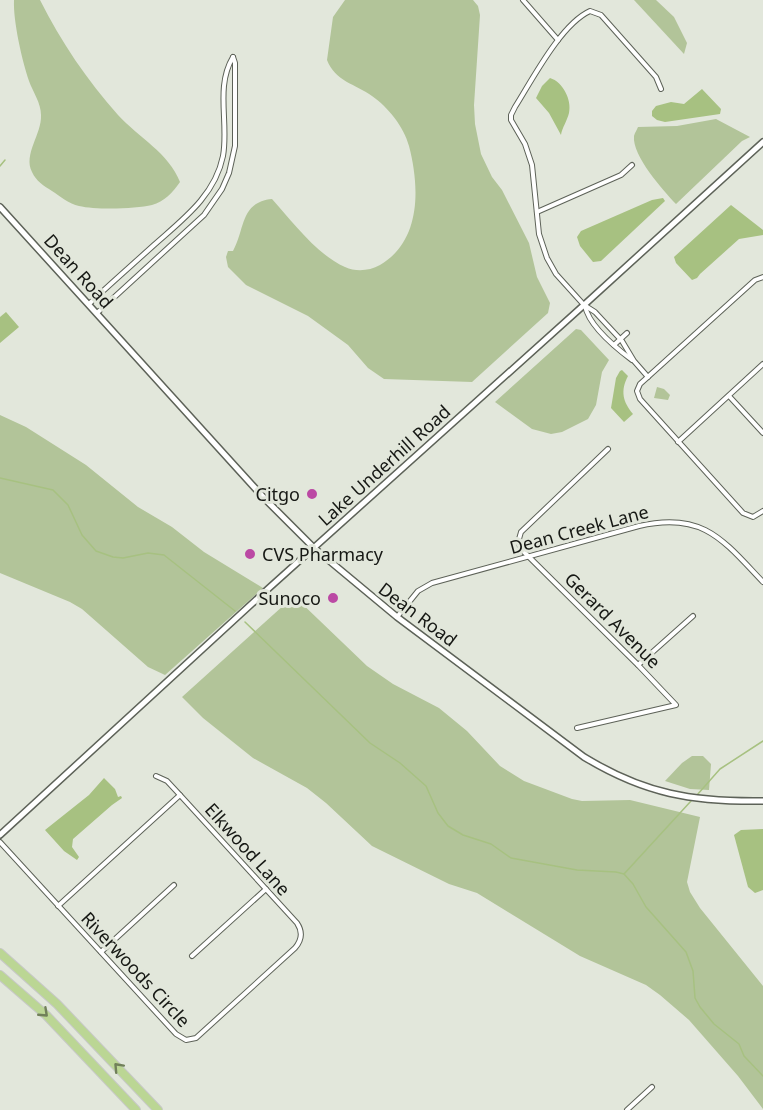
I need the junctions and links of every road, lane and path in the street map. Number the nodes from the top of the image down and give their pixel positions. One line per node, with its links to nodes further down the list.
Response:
1 (523, 0): 2 (street)
2 (558, 40): 3 (street); 7 (street)
3 (661, 89)
4 (763, 142): 10 (street, Lake Underhill Road)
5 (632, 165): 7 (street)
6 (0, 207): 9 (street, Dean Road)
7 (537, 212): 10 (street)
8 (763, 277): 17 (street)
9 (89, 304): 11 (street, Dean Road); 11 (street)
10 (584, 305): 13 (street); 14 (street); 23 (street, Lake Underhill Road)
11 (97, 313): 23 (street, Dean Road)
12 (627, 333): 13 (street)
13 (620, 339): 14 (street); 15 (street)
14 (614, 345): 15 (street)
15 (634, 361): 17 (street)
16 (763, 364): 18 (street)
17 (648, 377): 20 (street)
18 (729, 396): 19 (street); 20 (street)
19 (763, 433)
20 (678, 442): 22 (street)
21 (608, 449): 24 (street)
22 (763, 511)
23 (314, 548): 27 (street, Dean Road); 33 (street, Lake Underhill Road)
24 (528, 556): 25 (street, Dean Creek Lane); 27 (street, Dean Creek Lane); 28 (street, Gerard Avenue)
25 (763, 582)
26 (693, 616): 28 (street)
27 (398, 617): 32 (street, Dean Road)
28 (638, 664): 29 (street, Gerard Avenue)
29 (577, 728)
30 (156, 776): 31 (street, Elkwood Lane)
31 (180, 795): 36 (street, Elkwood Lane); 37 (street)
32 (763, 801)
33 (0, 835)
34 (0, 842): 37 (street, Riverwoods Circle)
35 (174, 885): 39 (street)
36 (266, 889): 38 (street, Elkwood Lane); 41 (street)
37 (58, 906): 39 (street, Riverwoods Circle)
38 (297, 923): 39 (street, Riverwoods Circle)
39 (101, 952)
40 (0, 953): 45 (highway, one-way to 40)
41 (192, 956)
42 (0, 975): 44 (highway, one-way to 44)
43 (652, 1087): 46 (street)
44 (136, 1110)
45 (158, 1110)
46 (627, 1110)

